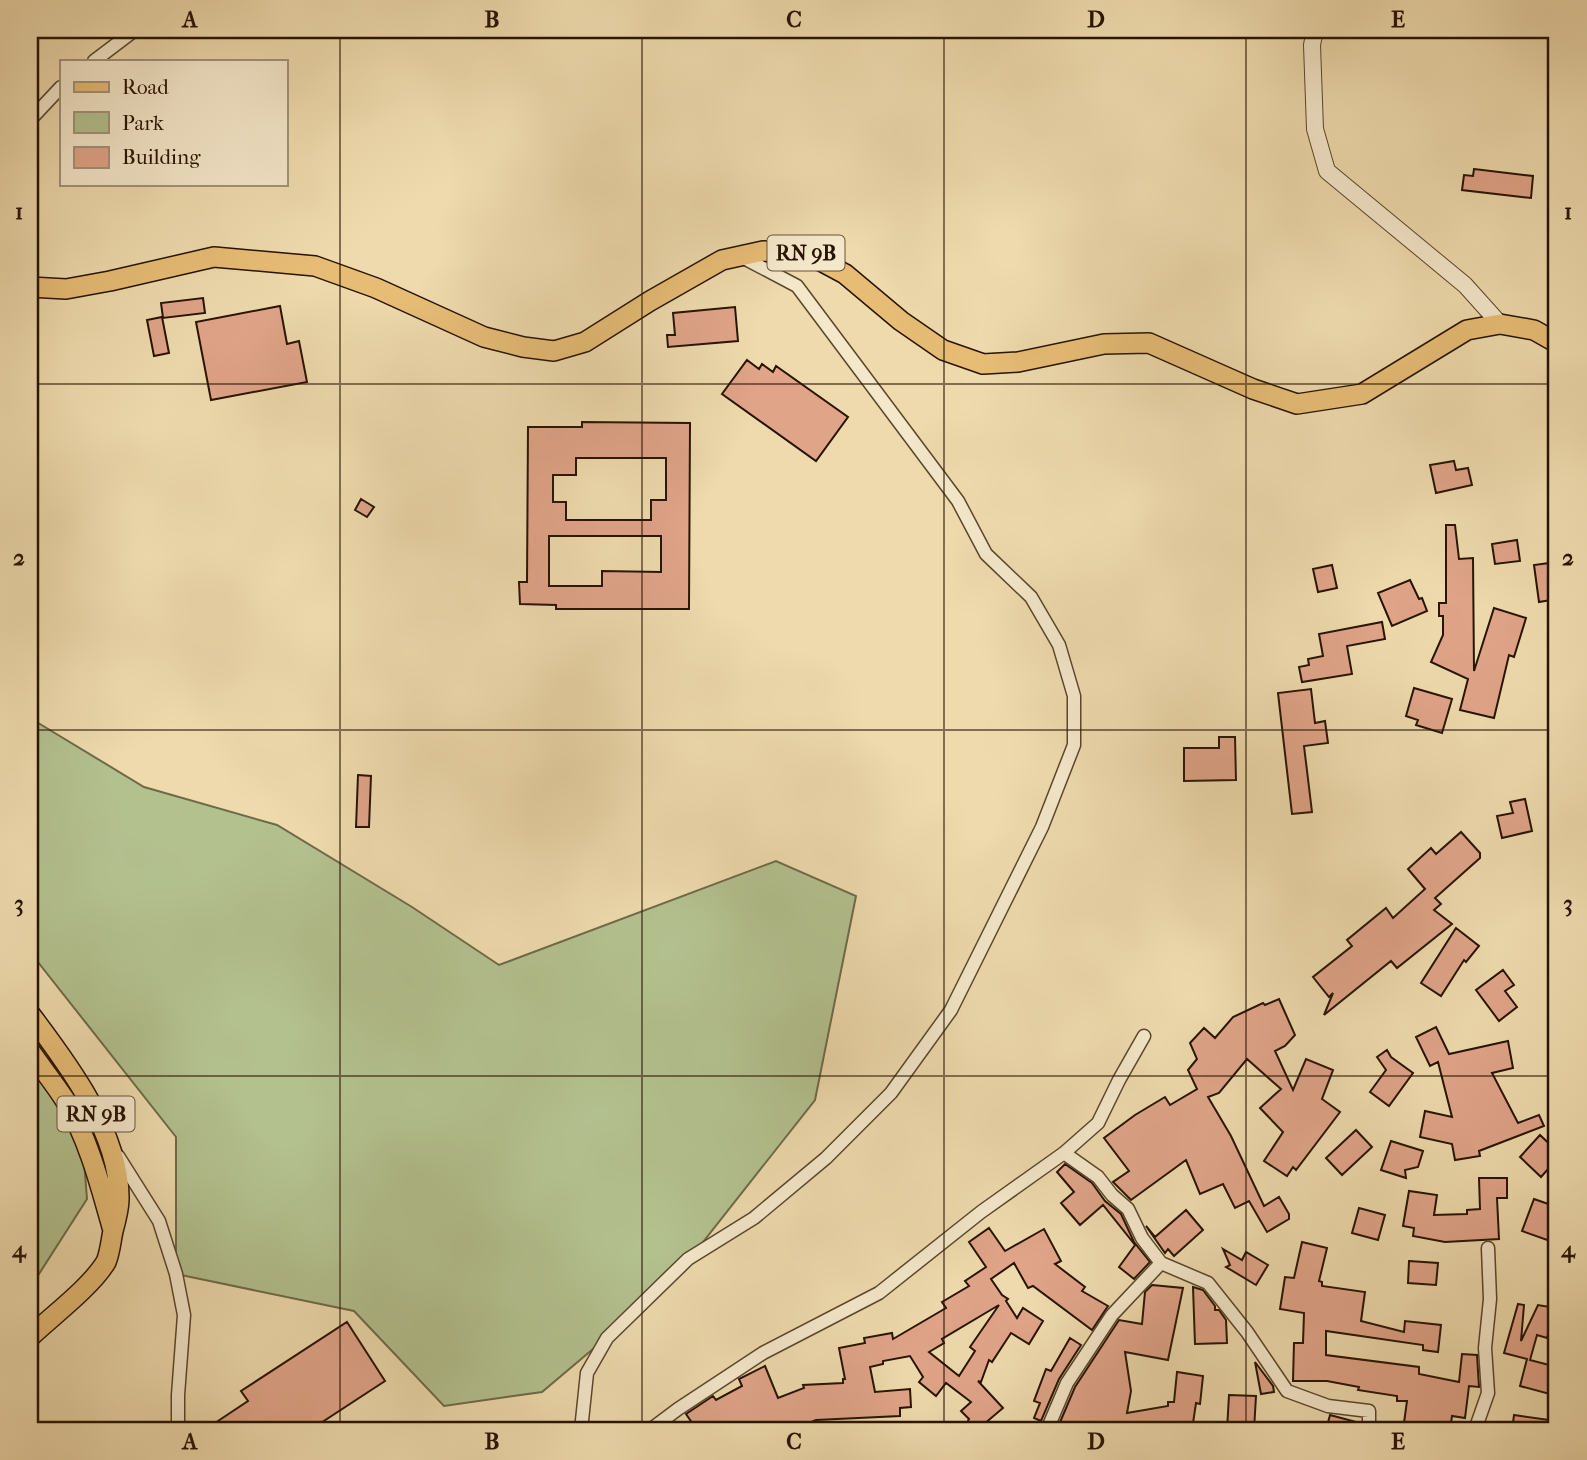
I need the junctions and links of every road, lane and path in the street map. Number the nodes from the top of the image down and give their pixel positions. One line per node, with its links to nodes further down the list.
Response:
1 (135, 30): 3 (street)
2 (1314, 30): 8 (street)
3 (95, 60)
4 (60, 88): 5 (street)
5 (30, 120)
6 (740, 256): 7 (main road, RN 9B); 8 (main road, RN 9B); 20 (street)
7 (30, 287)
8 (1500, 324): 9 (main road, RN 9B)
9 (1557, 343)
10 (30, 1014): 13 (main road, RN 9B)
11 (1144, 1036): 14 (street)
12 (30, 1051): 15 (main road, RN 9B)
13 (106, 1138): 15 (main road, RN 9B); 19 (street)
14 (1064, 1153): 17 (street); 21 (street)
15 (113, 1231): 18 (main road, RN 9B)
16 (1488, 1248): 26 (street)
17 (1161, 1263): 24 (street); 25 (street)
18 (30, 1337)
19 (178, 1430)
20 (581, 1430)
21 (650, 1430)
22 (815, 1430): 23 (street)
23 (834, 1430)
24 (1047, 1430)
25 (1369, 1430)
26 (1475, 1430)

